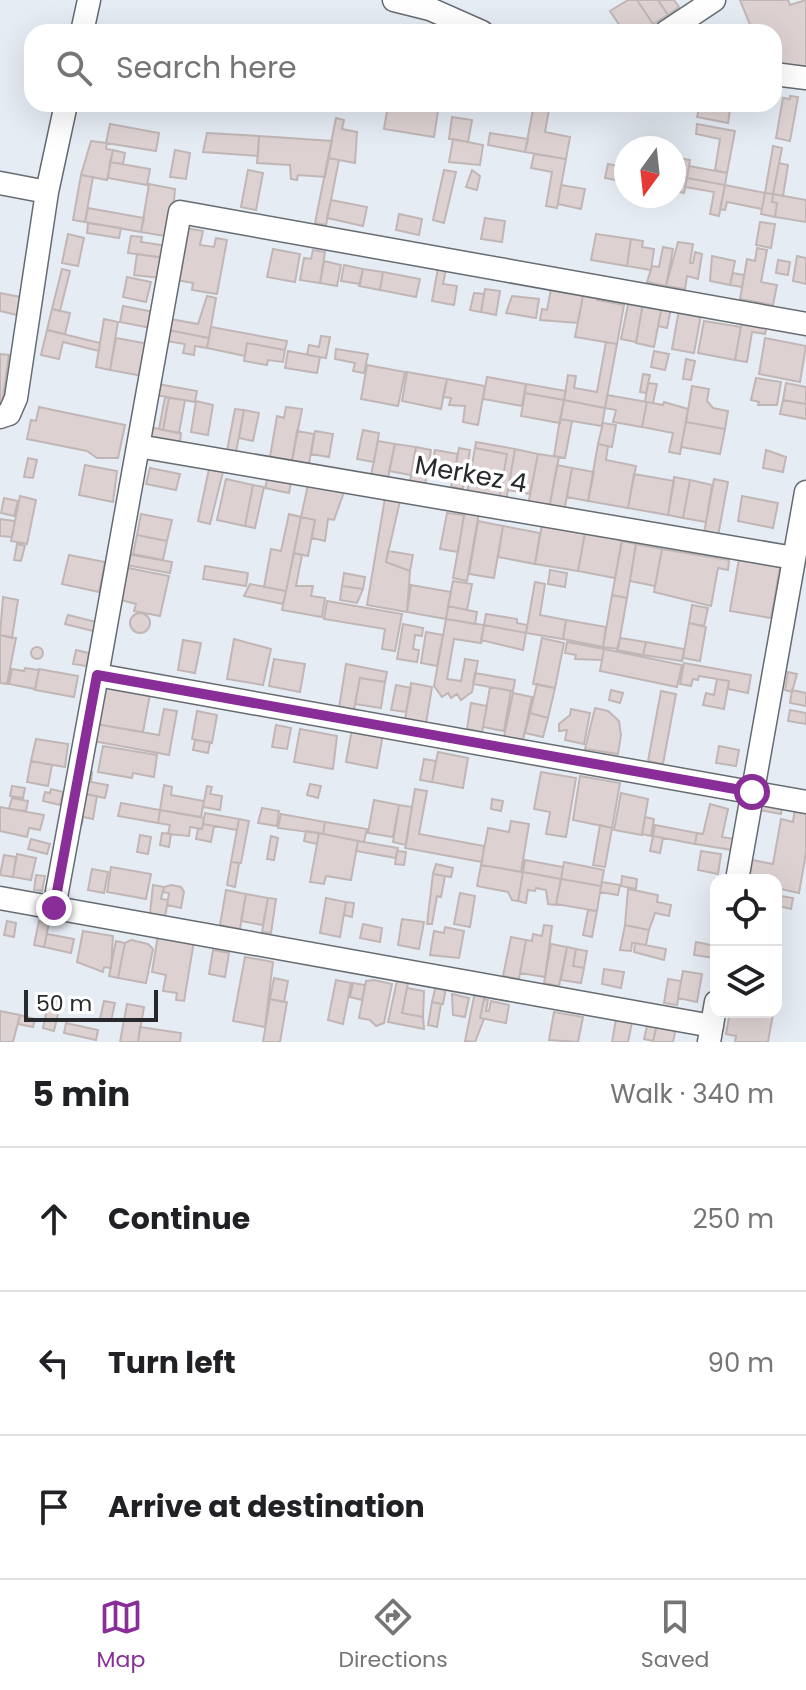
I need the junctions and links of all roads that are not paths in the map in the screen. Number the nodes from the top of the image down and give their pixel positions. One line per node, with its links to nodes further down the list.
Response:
1 (89, 0): 4 (street)
2 (394, 0): 5 (street)
3 (714, 0): 6 (street)
4 (84, 24)
5 (464, 24)
6 (678, 24)
7 (782, 75): 8 (street)
8 (806, 78)
9 (64, 112): 11 (street)
10 (0, 183): 11 (street)
11 (47, 192): 13 (street)
12 (806, 324): 14 (street)
13 (0, 417)
14 (138, 446): 16 (street, Merkez 4); 17 (street)
15 (806, 492): 16 (street)
16 (794, 558): 18 (street)
17 (97, 675): 18 (street); 22 (street)
18 (752, 792): 19 (street); 20 (street)
19 (806, 802)
20 (738, 874)
21 (0, 898): 22 (street)
22 (54, 908): 23 (street)
23 (710, 1034)

